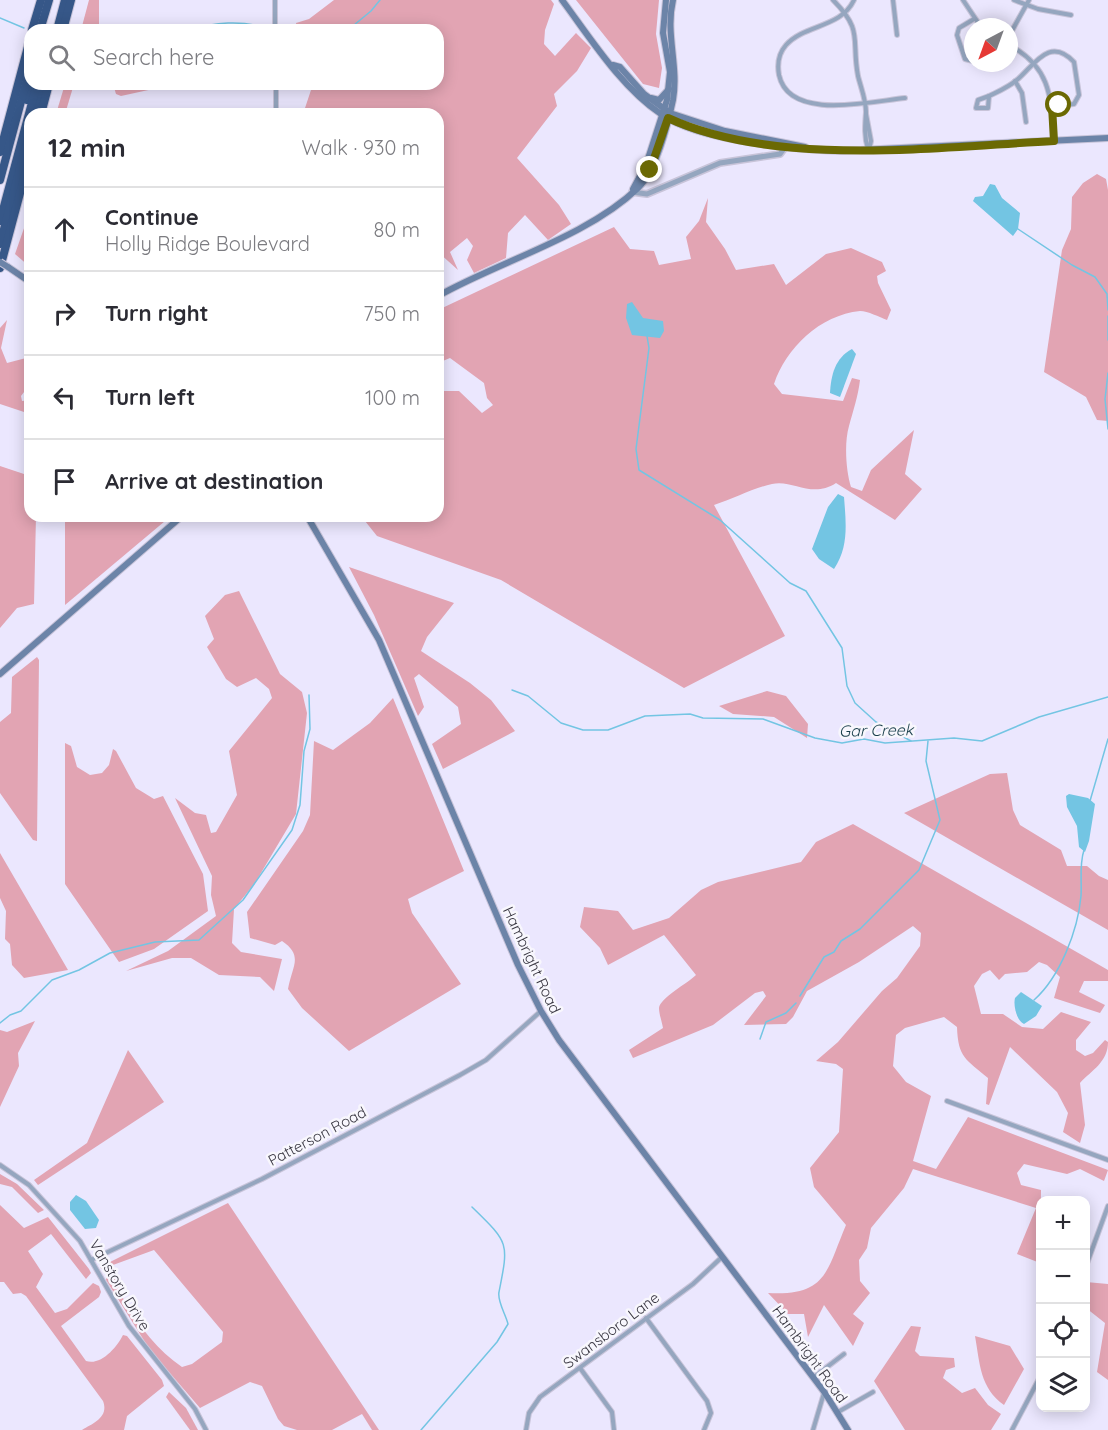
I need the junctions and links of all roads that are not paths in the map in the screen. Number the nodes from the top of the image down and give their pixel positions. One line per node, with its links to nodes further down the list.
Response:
1 (41, 0): 22 (highway)
2 (49, 0): 23 (highway)
3 (65, 0): 24 (highway)
4 (71, 0): 18 (highway)
5 (76, 0): 18 (highway)
6 (275, 0): 26 (street)
7 (562, 0): 32 (main road)
8 (666, 0): 34 (main road)
9 (673, 0): 54 (main road)
10 (833, 0): 17 (street)
11 (854, 0): 17 (street)
12 (893, 0): 28 (street)
13 (963, 0): 20 (street)
14 (1014, 0): 16 (street)
15 (1029, 0): 16 (street)
16 (1026, 5): 19 (street); 21 (street)
17 (844, 11): 45 (street); 45 (street)
18 (67, 14): 25 (highway)
19 (1071, 15)
20 (973, 18)
21 (1018, 20)
22 (35, 24)
23 (42, 24)
24 (60, 24)
25 (62, 24)
26 (275, 24)
27 (964, 25): 30 (street)
28 (897, 35)
29 (1018, 51): 31 (street)
30 (964, 57)
31 (1035, 63): 33 (street); 46 (street); 46 (street)
32 (613, 65): 42 (main road); 54 (main road)
33 (1015, 81): 43 (street); 56 (street)
34 (669, 88): 42 (main road); 54 (main road)
35 (32, 90): 63 (highway)
36 (33, 90): 47 (highway)
37 (33, 90): 48 (highway)
38 (33, 90): 49 (highway)
39 (34, 90): 50 (highway)
40 (35, 90): 51 (highway)
41 (276, 90): 52 (street)
42 (644, 94): 54 (main road)
43 (989, 96)
44 (905, 98): 45 (street)
45 (864, 102): 62 (street)
46 (1052, 106): 59 (street)
47 (26, 108)
48 (28, 108)
49 (29, 108)
50 (34, 108)
51 (39, 108)
52 (276, 108)
53 (24, 114): 65 (highway)
54 (666, 114): 60 (main road); 61 (main road); 67 (main road)
55 (24, 121): 68 (highway)
56 (1026, 122)
57 (24, 126): 69 (highway)
58 (1108, 138): 59 (main road)
59 (1054, 141): 62 (main road)
60 (786, 146): 61 (main road); 67 (street)
61 (808, 148): 62 (main road)
62 (869, 150)
63 (0, 152)
64 (24, 154): 70 (highway)
65 (0, 180)
66 (24, 182): 72 (highway)
67 (632, 191): 74 (main road)
68 (0, 204)
69 (0, 221)
70 (0, 244)
71 (0, 262): 72 (main road, bridge)
72 (4, 268): 73 (main road)
73 (24, 279)
74 (444, 293)
75 (175, 522): 77 (main road)
76 (310, 522): 78 (main road, Hambright Road)
77 (0, 674)
78 (541, 1011): 84 (main road, Hambright Road); 85 (street, Patterson Road)
79 (947, 1101): 80 (street)
80 (1108, 1160)
81 (0, 1165): 85 (street, Vanstory Drive)
82 (1108, 1206): 83 (street)
83 (1090, 1255)
84 (722, 1257): 86 (street, Swansboro Lane); 89 (main road, Hambright Road)
85 (91, 1260): 94 (street, Vanstory Drive)
86 (646, 1318): 88 (street, Swansboro Lane); 97 (street)
87 (844, 1354): 89 (street)
88 (580, 1368): 95 (street, Swansboro Lane); 96 (street)
89 (813, 1377): 92 (main road, Hambright Road)
90 (1036, 1386): 100 (street)
91 (873, 1392): 93 (street)
92 (825, 1393): 93 (main road, Hambright Road); 98 (street)
93 (838, 1412): 99 (main road, Hambright Road)
94 (206, 1430)
95 (526, 1430)
96 (614, 1430)
97 (704, 1430)
98 (813, 1430)
99 (848, 1430)
100 (1012, 1430)

